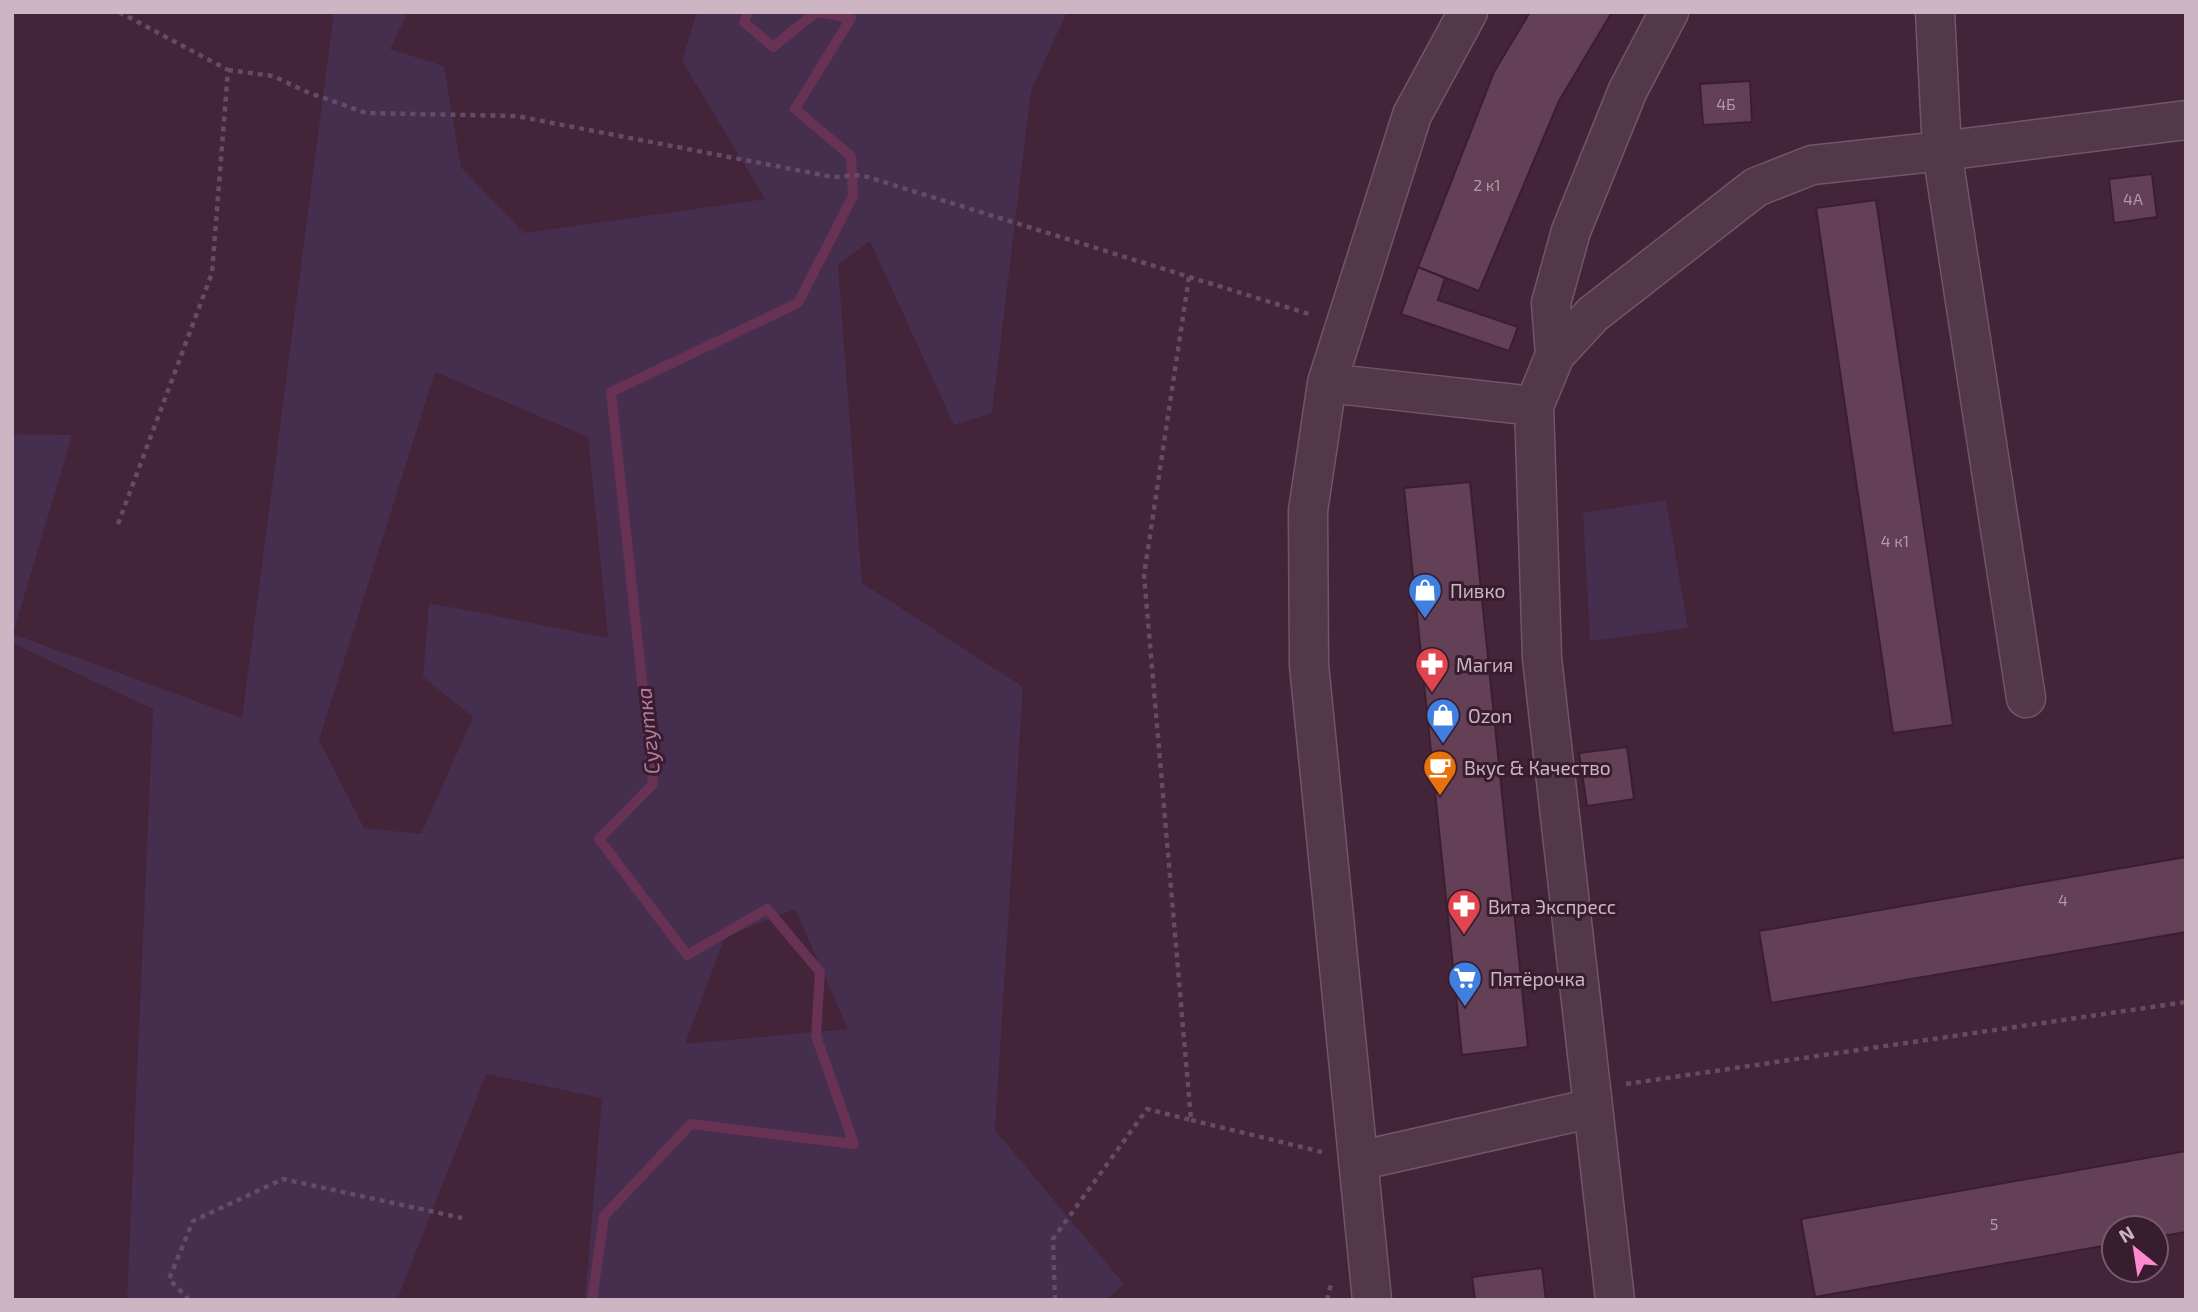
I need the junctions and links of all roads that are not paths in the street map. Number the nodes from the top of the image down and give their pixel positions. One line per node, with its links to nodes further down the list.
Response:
1 (1468, 12): 7 (street)
2 (1669, 12): 6 (street)
3 (1936, 12): 5 (street)
4 (2186, 120): 5 (street)
5 (1942, 151): 6 (street); 9 (street)
6 (1555, 355): 8 (street)
7 (1327, 383): 8 (street); 11 (street)
8 (1534, 406): 10 (street)
9 (2026, 698)
10 (1592, 1108): 11 (street); 13 (street)
11 (1358, 1160): 12 (street)
12 (1372, 1300)
13 (1615, 1300)

